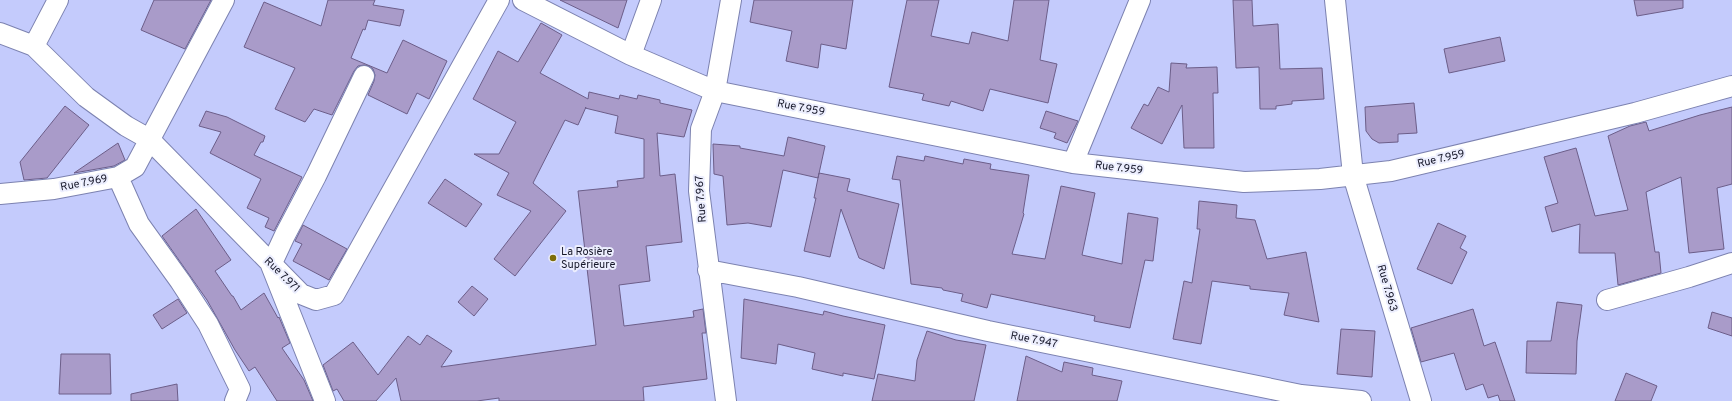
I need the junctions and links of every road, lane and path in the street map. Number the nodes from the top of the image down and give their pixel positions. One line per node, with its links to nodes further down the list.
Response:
1 (58, 0): 10 (street)
2 (224, 0): 15 (street, Rue 7.969)
3 (499, 0): 21 (street, Rue 7.971)
4 (523, 0): 11 (street, Rue 7.959)
5 (650, 0): 11 (street)
6 (731, 0): 14 (street, Rue 7.967)
7 (1140, 0): 16 (street)
8 (1335, 0): 17 (street, Rue 7.963)
9 (0, 33): 10 (street, Rue 7.971)
10 (34, 46): 15 (street, Rue 7.971)
11 (631, 55): 14 (street, Rue 7.959)
12 (364, 76): 21 (street)
13 (1732, 86): 17 (street, Rue 7.959)
14 (715, 91): 16 (street, Rue 7.959); 22 (street, Rue 7.967)
15 (149, 139): 18 (street, Rue 7.969); 21 (street, Rue 7.971)
16 (1073, 162): 17 (street, Rue 7.959)
17 (1353, 175): 29 (street, Rue 7.963)
18 (118, 177): 19 (street, Rue 7.969); 25 (street)
19 (0, 194)
20 (1732, 262): 23 (street)
21 (272, 265): 26 (street)
22 (708, 270): 24 (street, Rue 7.947); 27 (street, Rue 7.967)
23 (1607, 300)
24 (1300, 398): 28 (street, Rue 7.947)
25 (235, 401)
26 (325, 401)
27 (726, 401)
28 (1361, 401)
29 (1421, 401)

